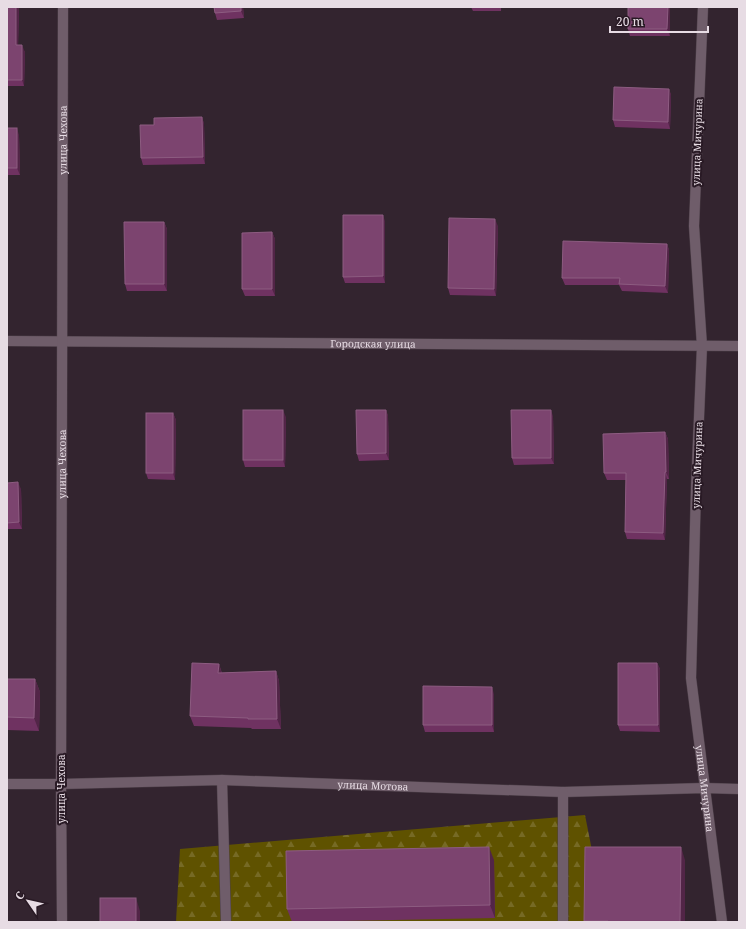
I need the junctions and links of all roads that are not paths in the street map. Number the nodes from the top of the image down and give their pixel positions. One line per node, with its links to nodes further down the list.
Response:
1 (63, 7): 4 (street, улица Чехова)
2 (703, 7): 5 (street, улица Мичурина)
3 (7, 341): 4 (street, Городская улица)
4 (62, 342): 5 (street, Городская улица); 9 (street, улица Чехова)
5 (702, 346): 6 (street, Городская улица); 10 (street, улица Мичурина)
6 (739, 346)
7 (222, 780): 9 (street, улица Мотова); 12 (street, улица Мотова); 14 (street)
8 (7, 784): 9 (street, улица Мотова)
9 (61, 784): 13 (street, улица Чехова)
10 (704, 788): 11 (street, улица Мотова); 12 (street, улица Мотова); 16 (street, улица Мичурина)
11 (739, 789)
12 (563, 792): 15 (street)
13 (62, 922)
14 (226, 922)
15 (563, 922)
16 (722, 922)

